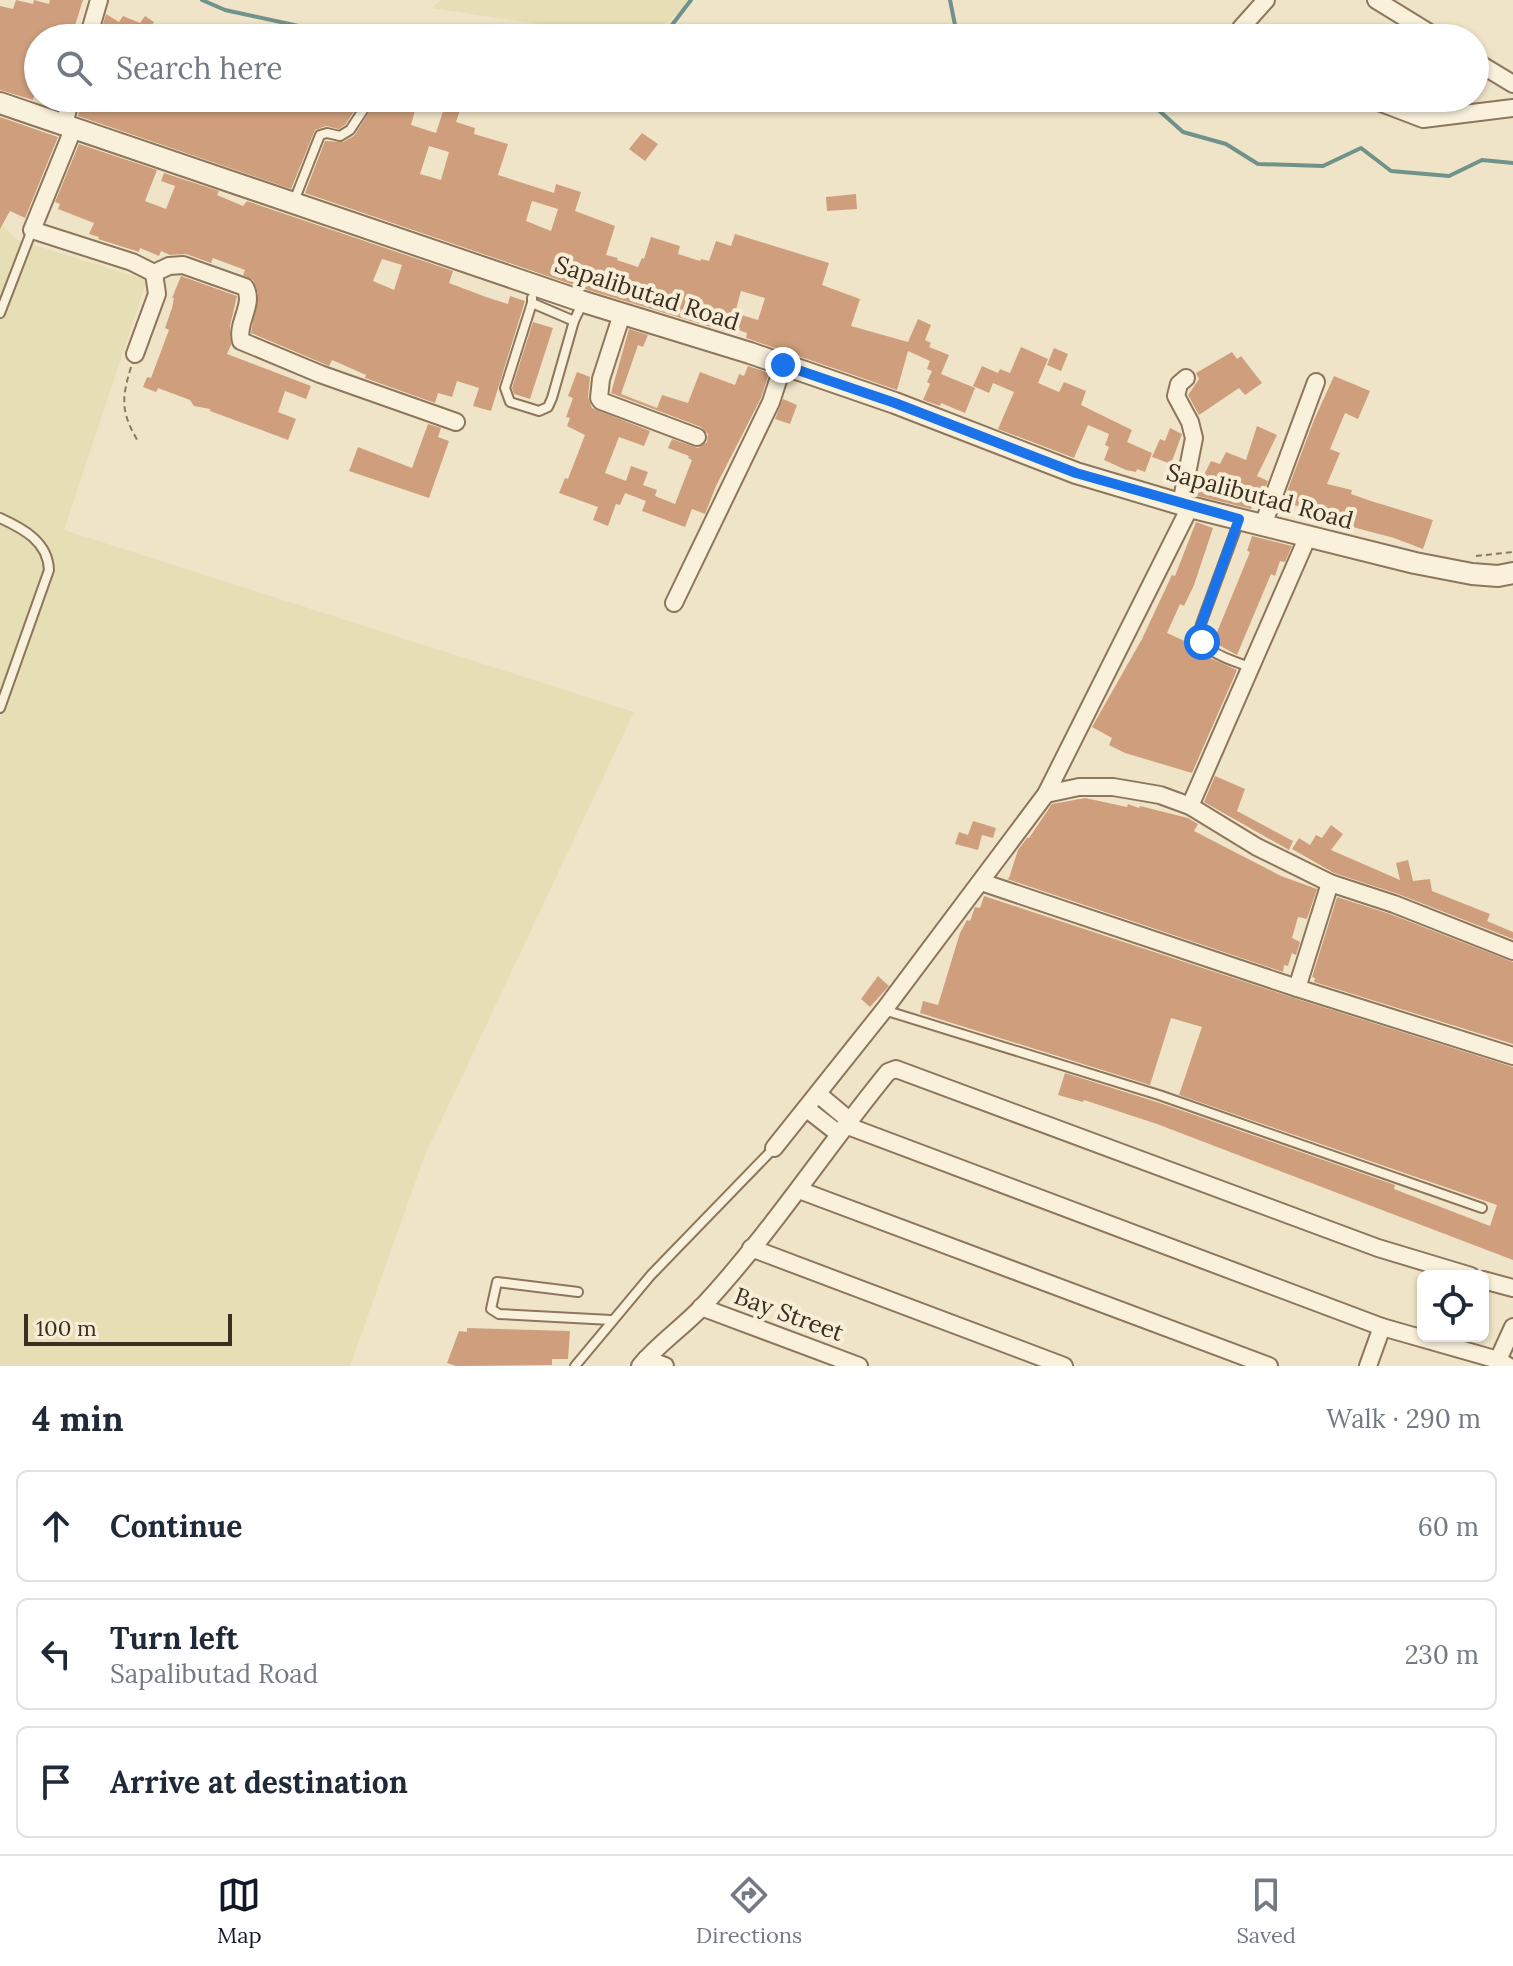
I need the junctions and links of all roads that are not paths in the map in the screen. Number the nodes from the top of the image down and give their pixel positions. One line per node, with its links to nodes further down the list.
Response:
1 (99, 0): 4 (street)
2 (1266, 0): 5 (street)
3 (1376, 0): 6 (street)
4 (92, 24)
5 (1245, 24)
6 (1415, 24)
7 (1489, 69): 8 (street)
8 (1513, 84)
9 (0, 103): 11 (street, Sapalibutad Road)
10 (1513, 108): 12 (street)
11 (24, 111)
12 (1489, 111)
13 (27, 112): 18 (street, Sapalibutad Road)
14 (70, 112): 18 (street)
15 (362, 112): 19 (lane)
16 (1405, 112): 17 (street)
17 (1480, 112)
18 (69, 126): 19 (street, Sapalibutad Road); 20 (street)
19 (294, 202): 22 (street, Sapalibutad Road)
20 (32, 230): 21 (street); 24 (lane)
21 (154, 273): 27 (street); 31 (street)
22 (534, 294): 23 (street, Sapalibutad Road); 26 (lane); 26 (lane)
23 (584, 302): 25 (street, Sapalibutad Road); 26 (lane)
24 (0, 313)
25 (622, 314): 28 (street, Sapalibutad Road); 32 (street)
26 (574, 321)
27 (135, 354)
28 (783, 365): 33 (street, Sapalibutad Road); 39 (street)
29 (1186, 378): 33 (street)
30 (1316, 382): 36 (street)
31 (456, 422)
32 (697, 437)
33 (1185, 505): 35 (street, Sapalibutad Road); 42 (street)
34 (0, 518): 41 (lane)
35 (1239, 519): 36 (street, Sapalibutad Road); 40 (lane)
36 (1263, 525): 37 (street, Sapalibutad Road)
37 (1308, 536): 38 (street, Sapalibutad Road); 40 (street)
38 (1513, 573)
39 (674, 603)
40 (1250, 667): 43 (street)
41 (0, 708)
42 (1046, 794): 43 (street); 44 (street)
43 (1190, 806): 45 (street)
44 (981, 882): 47 (street); 48 (street)
45 (1330, 883): 46 (street); 47 (street)
46 (1513, 951)
47 (1297, 988): 49 (street)
48 (884, 1010): 50 (street); 55 (lane)
49 (1513, 1056)
50 (818, 1094): 51 (street); 52 (street)
51 (807, 1109): 52 (street); 53 (street)
52 (845, 1126): 54 (street); 57 (street); 63 (street)
53 (774, 1148): 62 (lane)
54 (799, 1190): 56 (street); 71 (street)
55 (1482, 1208)
56 (751, 1248): 61 (street); 70 (street)
57 (1451, 1270)
58 (1489, 1282): 59 (street)
59 (1513, 1288)
60 (578, 1292): 62 (lane)
61 (701, 1307): 65 (street); 69 (street, Bay Street)
62 (611, 1320): 67 (lane)
63 (1382, 1327): 66 (street); 72 (street)
64 (1513, 1327): 66 (street)
65 (643, 1362): 68 (street)
66 (1503, 1363)
67 (575, 1366)
68 (665, 1366)
69 (859, 1366)
70 (1064, 1366)
71 (1269, 1366)
72 (1368, 1366)

